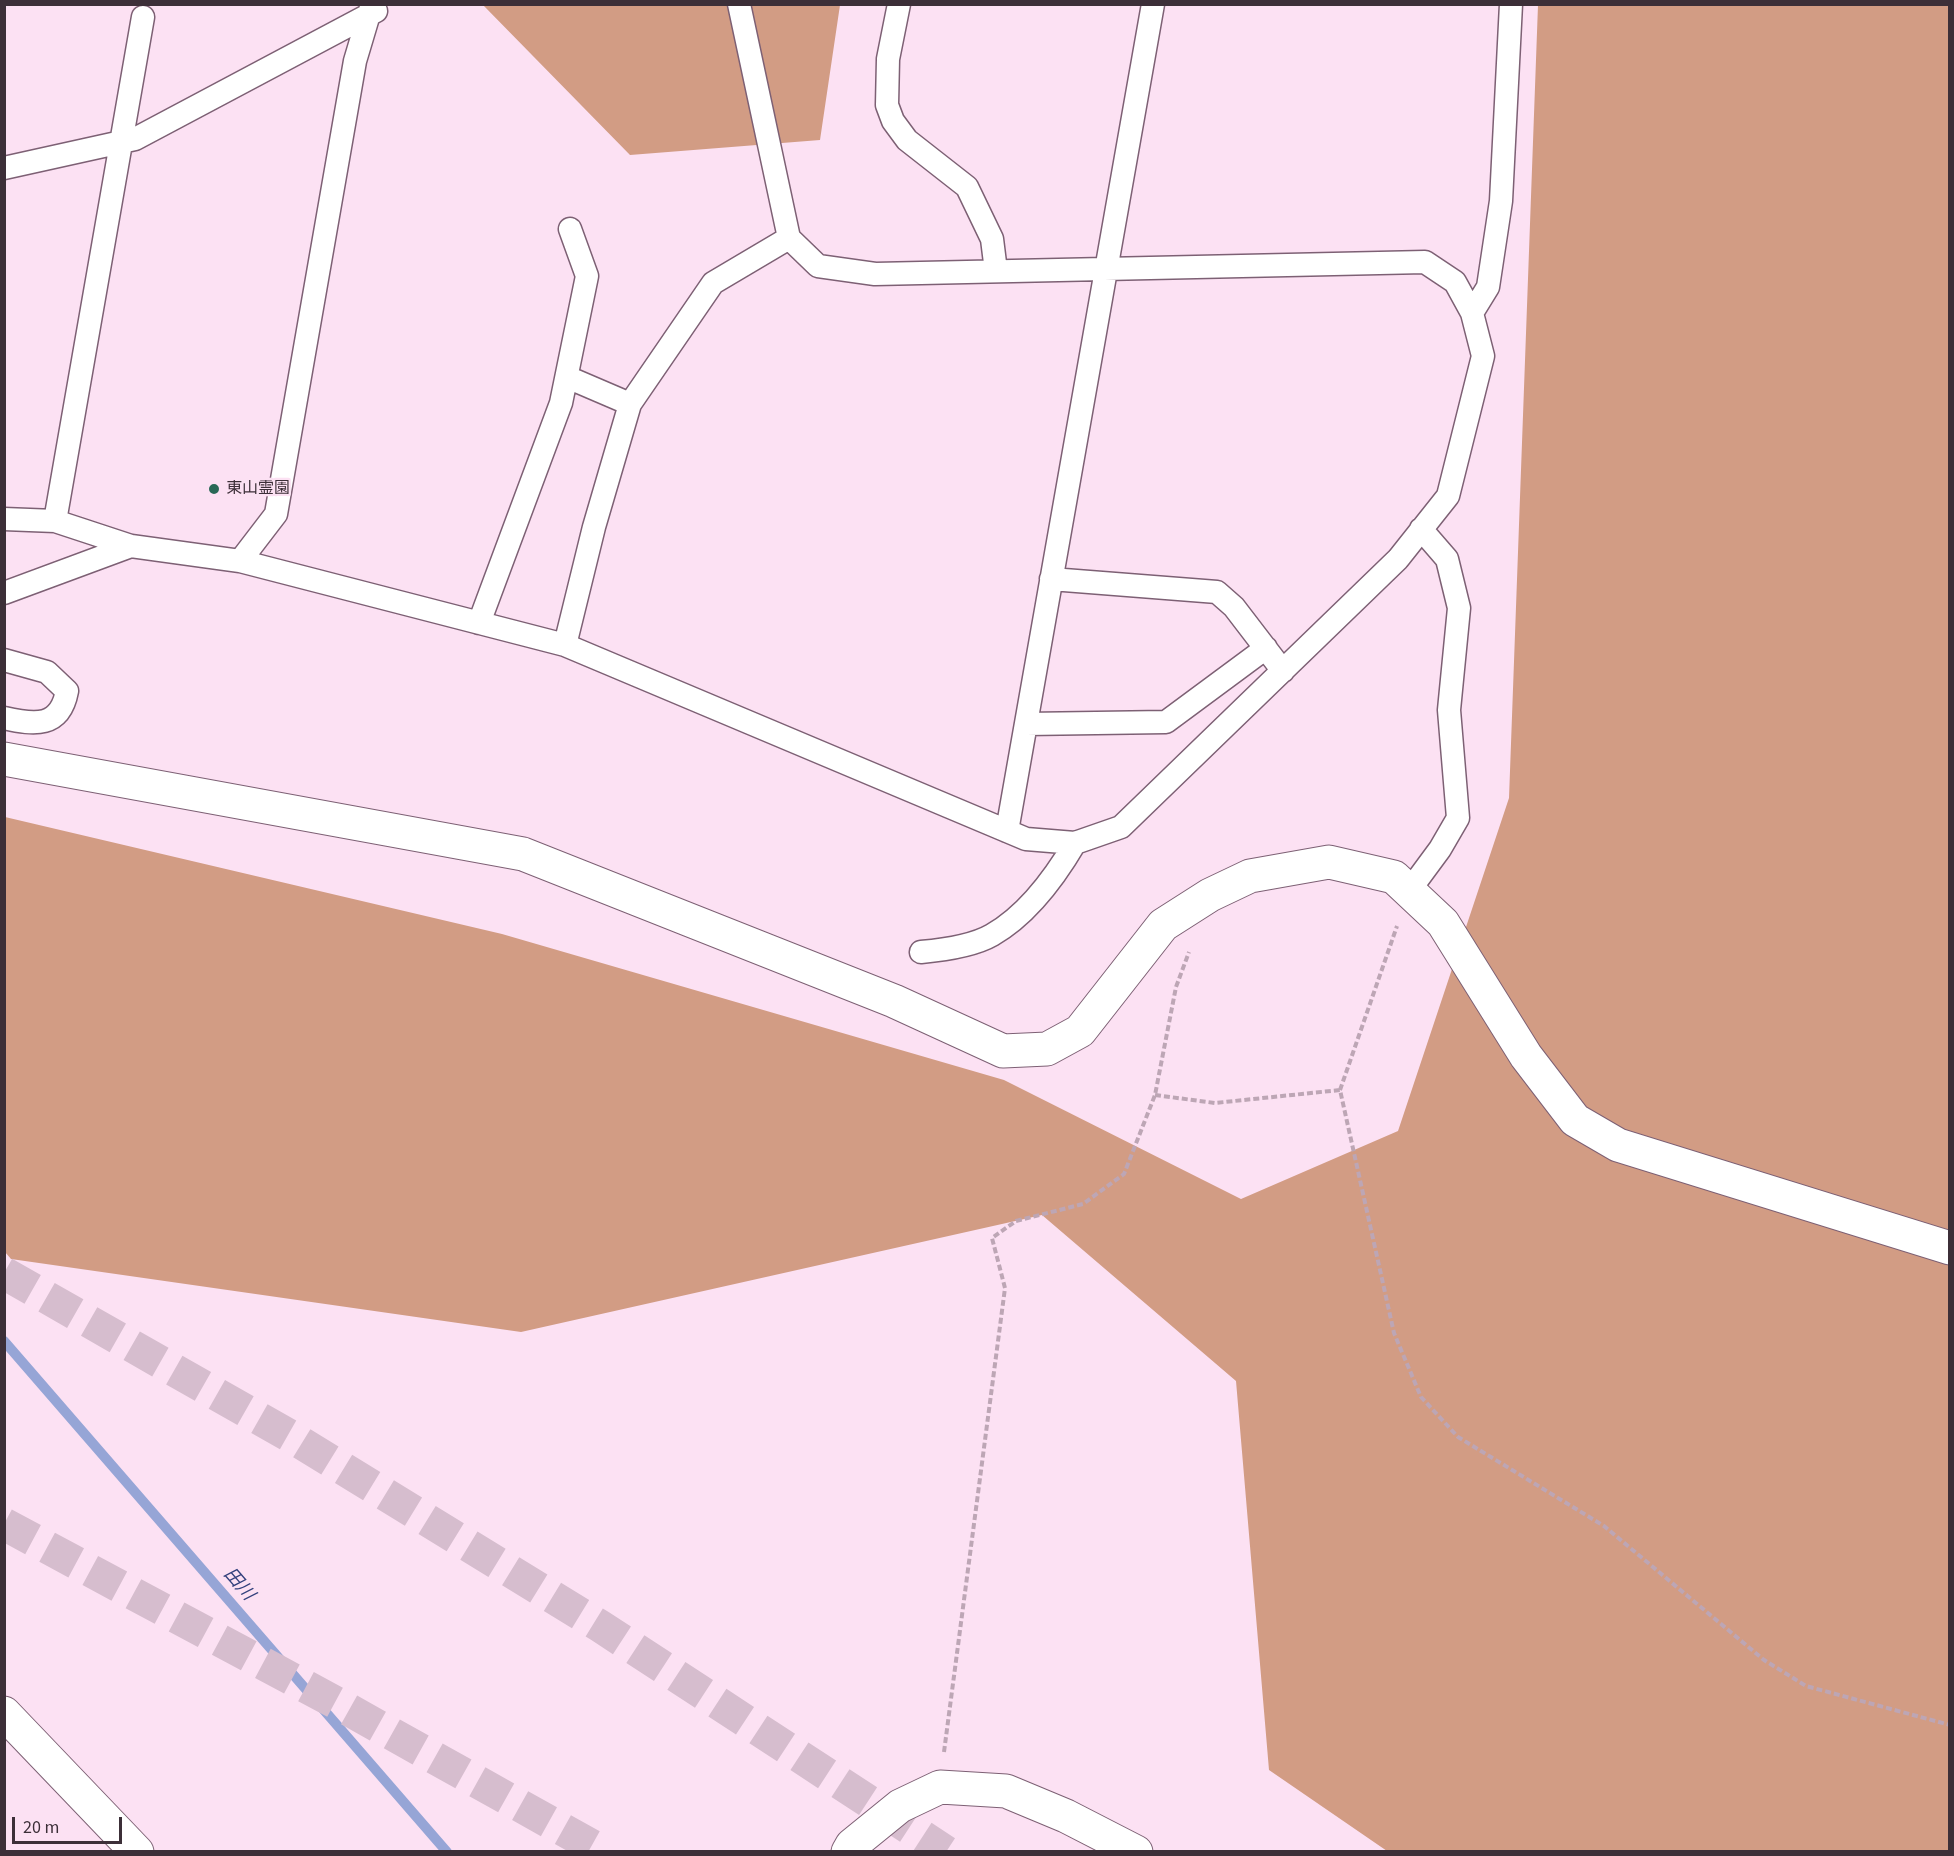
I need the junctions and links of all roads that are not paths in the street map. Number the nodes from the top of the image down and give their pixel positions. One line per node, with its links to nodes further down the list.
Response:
1 (739, 4): 10 (lane)
2 (899, 4): 12 (lane)
3 (1153, 4): 11 (lane)
4 (1511, 4): 13 (lane)
5 (375, 8): 7 (lane); 20 (lane)
6 (143, 16): 7 (lane)
7 (121, 142): 8 (lane); 17 (lane)
8 (4, 168)
9 (570, 229): 14 (lane)
10 (789, 238): 12 (lane); 15 (lane)
11 (1106, 269): 12 (lane); 13 (lane); 21 (lane)
12 (996, 271)
13 (1473, 313): 18 (lane)
14 (567, 376): 15 (lane); 23 (lane)
15 (630, 404): 24 (lane)
16 (4, 519): 17 (lane)
17 (55, 521): 19 (lane)
18 (1421, 529): 27 (lane); 33 (lane)
19 (131, 546): 20 (lane); 22 (lane)
20 (240, 561): 23 (lane)
21 (1052, 579): 25 (lane); 29 (lane)
22 (4, 593)
23 (479, 623): 24 (lane)
24 (565, 645): 31 (lane)
25 (1266, 648): 27 (lane); 29 (lane)
26 (4, 660): 28 (lane)
27 (1283, 671): 32 (lane)
28 (4, 718)
29 (1026, 724): 31 (lane)
30 (4, 759): 33 (street)
31 (1007, 831): 32 (lane)
32 (1075, 843): 34 (lane)
33 (1409, 891): 35 (street)
34 (921, 952)
35 (1950, 1248)
36 (4, 1713): 37 (street)
37 (137, 1851)
38 (848, 1851): 39 (street)
39 (1136, 1851)

